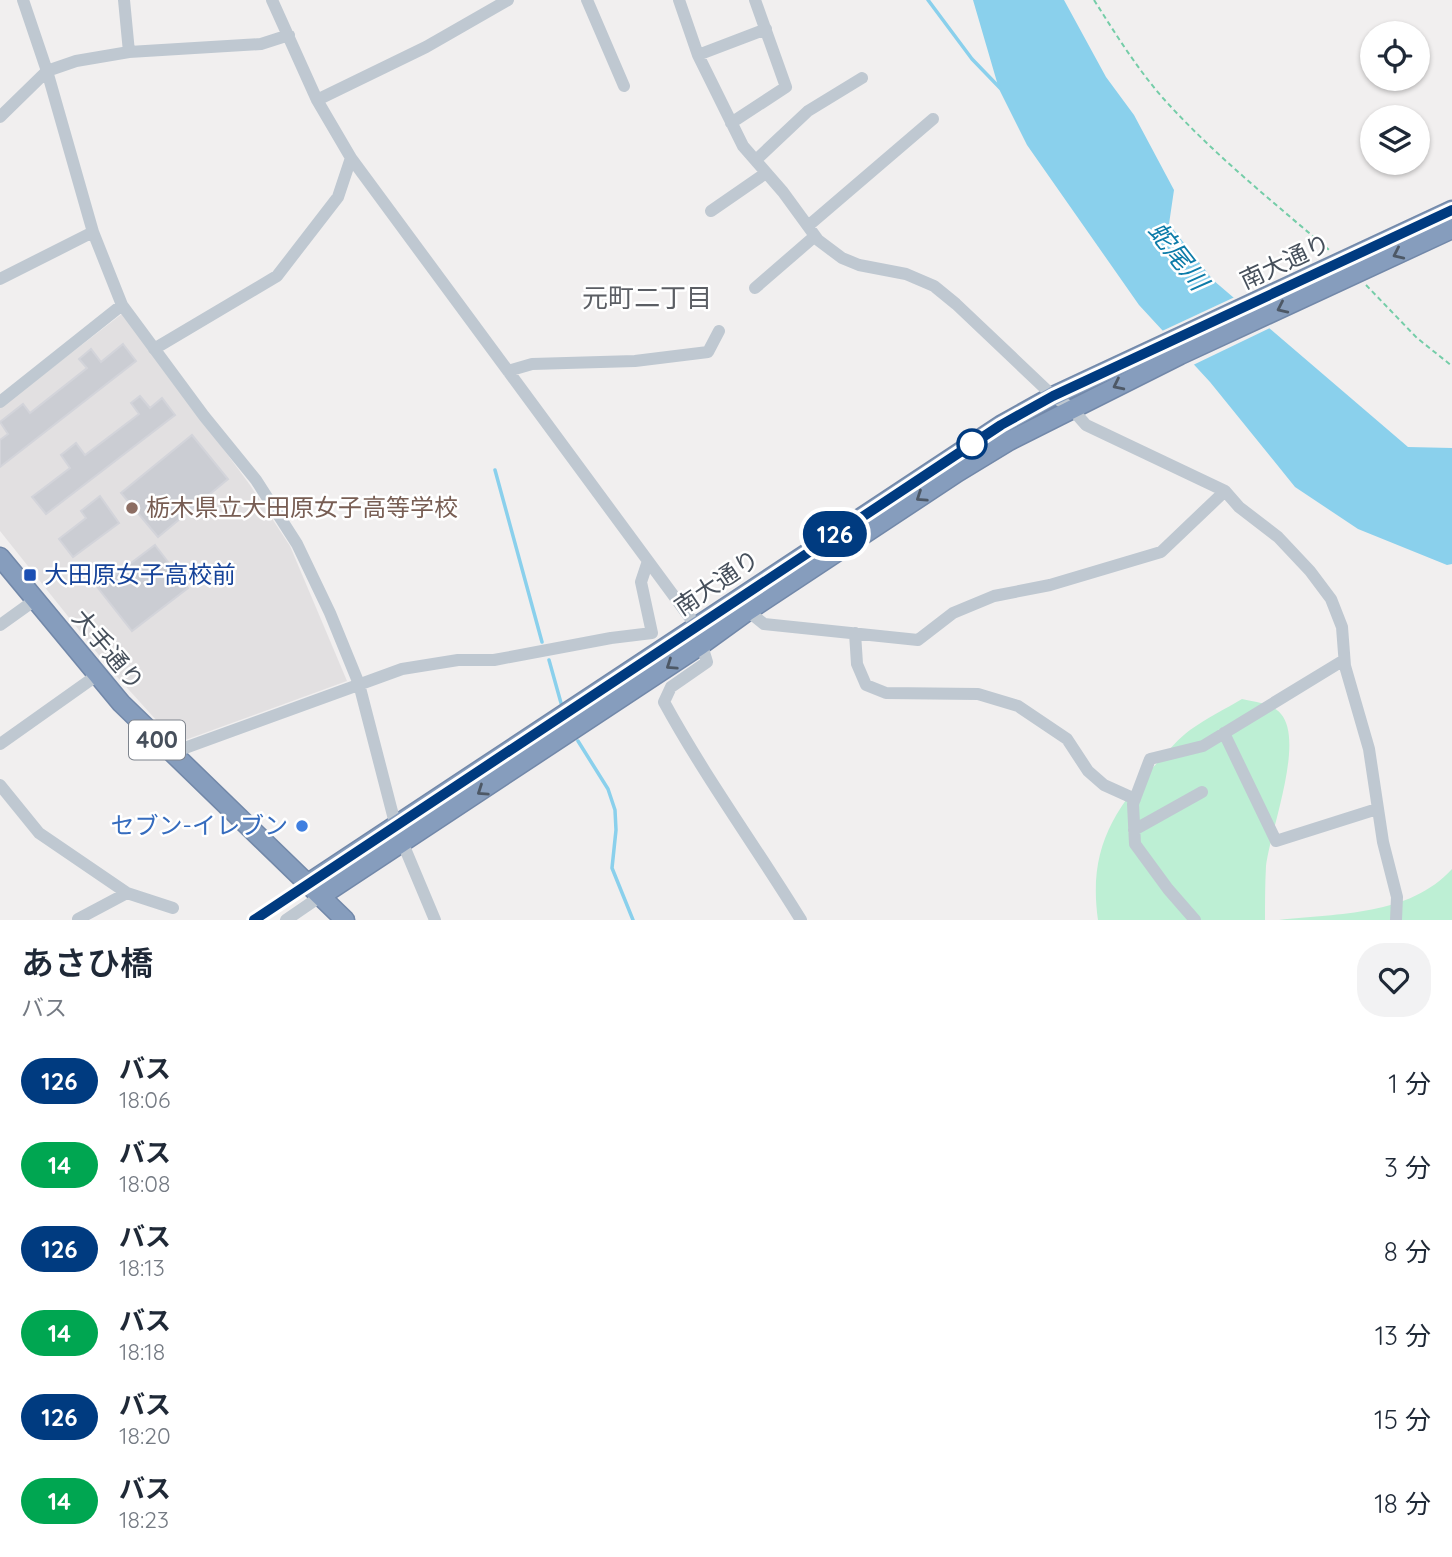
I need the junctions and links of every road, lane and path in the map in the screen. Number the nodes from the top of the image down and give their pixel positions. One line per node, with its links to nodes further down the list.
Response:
1 (23, 0): 13 (street)
2 (124, 0): 11 (street)
3 (272, 0): 10 (street)
4 (506, 0): 16 (street)
5 (587, 0): 15 (street)
6 (679, 0): 12 (street)
7 (755, 0): 9 (street)
8 (1094, 0): 28 (path)
9 (766, 29): 12 (street); 19 (street)
10 (289, 35): 11 (street); 16 (street)
11 (129, 52): 13 (street)
12 (698, 55): 19 (street)
13 (47, 71): 17 (street); 27 (street)
14 (862, 78): 21 (street)
15 (624, 86)
16 (317, 100): 20 (street)
17 (0, 117)
18 (933, 119): 26 (street)
19 (731, 123): 21 (street)
20 (351, 158): 33 (street); 36 (street)
21 (756, 160): 22 (street)
22 (766, 173): 24 (street); 26 (street)
23 (1452, 210): 28 (highway, 南大通り)
24 (711, 212)
25 (1452, 229): 28 (highway, 南大通り, one-way to 28)
26 (812, 231): 30 (street); 37 (street)
27 (93, 232): 29 (street); 31 (street)
28 (1344, 271): 34 (highway, 南大通り); 35 (path)
29 (0, 279)
30 (755, 288)
31 (122, 305): 33 (street); 38 (street)
32 (719, 331): 36 (street)
33 (154, 349): 51 (street)
34 (1175, 349): 37 (highway, 南大通り); 39 (highway, 南大通り, one-way to 39)
35 (1452, 366)
36 (508, 371): 42 (street)
37 (1053, 396): 39 (street); 46 (highway, 南大通り)
38 (0, 402)
39 (1071, 408): 40 (street); 44 (highway, 南大通り, one-way to 44)
40 (1225, 491): 47 (street); 49 (street)
41 (0, 556): 43 (highway, 大手通り / 400)
42 (648, 561): 46 (street); 51 (street)
43 (34, 600): 45 (street); 50 (highway, 大手通り / 400)
44 (748, 611): 47 (street); 48 (highway, 南大通り)
45 (0, 625)
46 (696, 626): 48 (street); 60 (highway, 南大通り)
47 (855, 633): 57 (street)
48 (701, 645): 60 (highway, 南大通り, one-way to 60); 70 (street)
49 (1344, 660): 52 (street); 58 (street)
50 (96, 676): 53 (street); 54 (highway, 大手通り / 400)
51 (359, 684): 54 (street); 60 (street)
52 (1224, 733): 57 (street); 58 (street)
53 (0, 744)
54 (171, 753): 61 (highway, 大手通り / 400)
55 (0, 785): 62 (street)
56 (1202, 792): 59 (street)
57 (1135, 799): 59 (street)
58 (1377, 809): 72 (street)
59 (1134, 830): 71 (street)
60 (399, 835): 61 (highway, 南大通り); 63 (highway, 南大通り); 69 (street)
61 (307, 884): 63 (highway, 400); 66 (street, 南大通り)
62 (127, 893): 64 (street); 65 (street)
63 (321, 896): 67 (street, 南大通り); 68 (highway, 400)
64 (173, 908)
65 (78, 919)
66 (254, 920)
67 (286, 920)
68 (345, 920)
69 (435, 920)
70 (801, 920)
71 (1195, 920)
72 (1396, 920)

